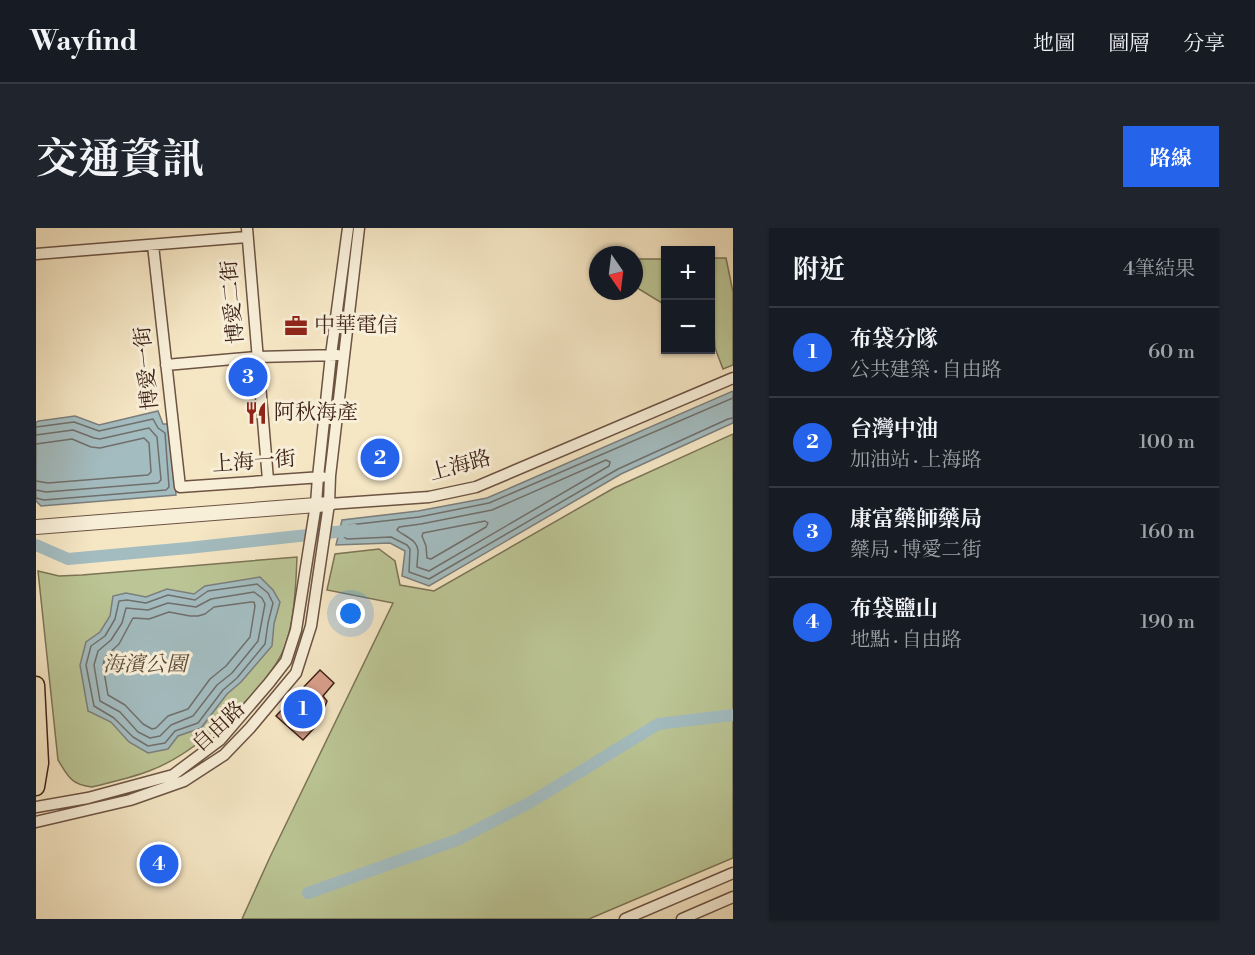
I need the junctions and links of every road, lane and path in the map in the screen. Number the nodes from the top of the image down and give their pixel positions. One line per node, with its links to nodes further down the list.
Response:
1 (348, 228): 6 (street)
2 (359, 228): 7 (street)
3 (247, 232): 4 (street); 8 (street, 博愛二街)
4 (153, 244): 5 (street); 9 (street, 博愛一街)
5 (36, 254)
6 (331, 355): 7 (street); 8 (street); 12 (street)
7 (343, 356): 11 (street)
8 (257, 357): 9 (street); 13 (street, 博愛二街)
9 (166, 365): 14 (street, 博愛一街)
10 (733, 378): 15 (street, 上海路)
11 (330, 476): 12 (street, 上海一街); 15 (street)
12 (318, 477): 13 (street, 上海一街); 15 (street)
13 (273, 480): 14 (street, 上海一街)
14 (180, 487)
15 (321, 511): 16 (street, 上海路); 20 (street, 自由路); 21 (street, 自由路)
16 (36, 527)
17 (36, 685): 18 (main road)
18 (38, 763): 19 (main road)
19 (36, 786)
20 (36, 807)
21 (36, 822)
22 (733, 873): 24 (street)
23 (733, 897): 25 (street)
24 (625, 919)
25 (682, 919)

